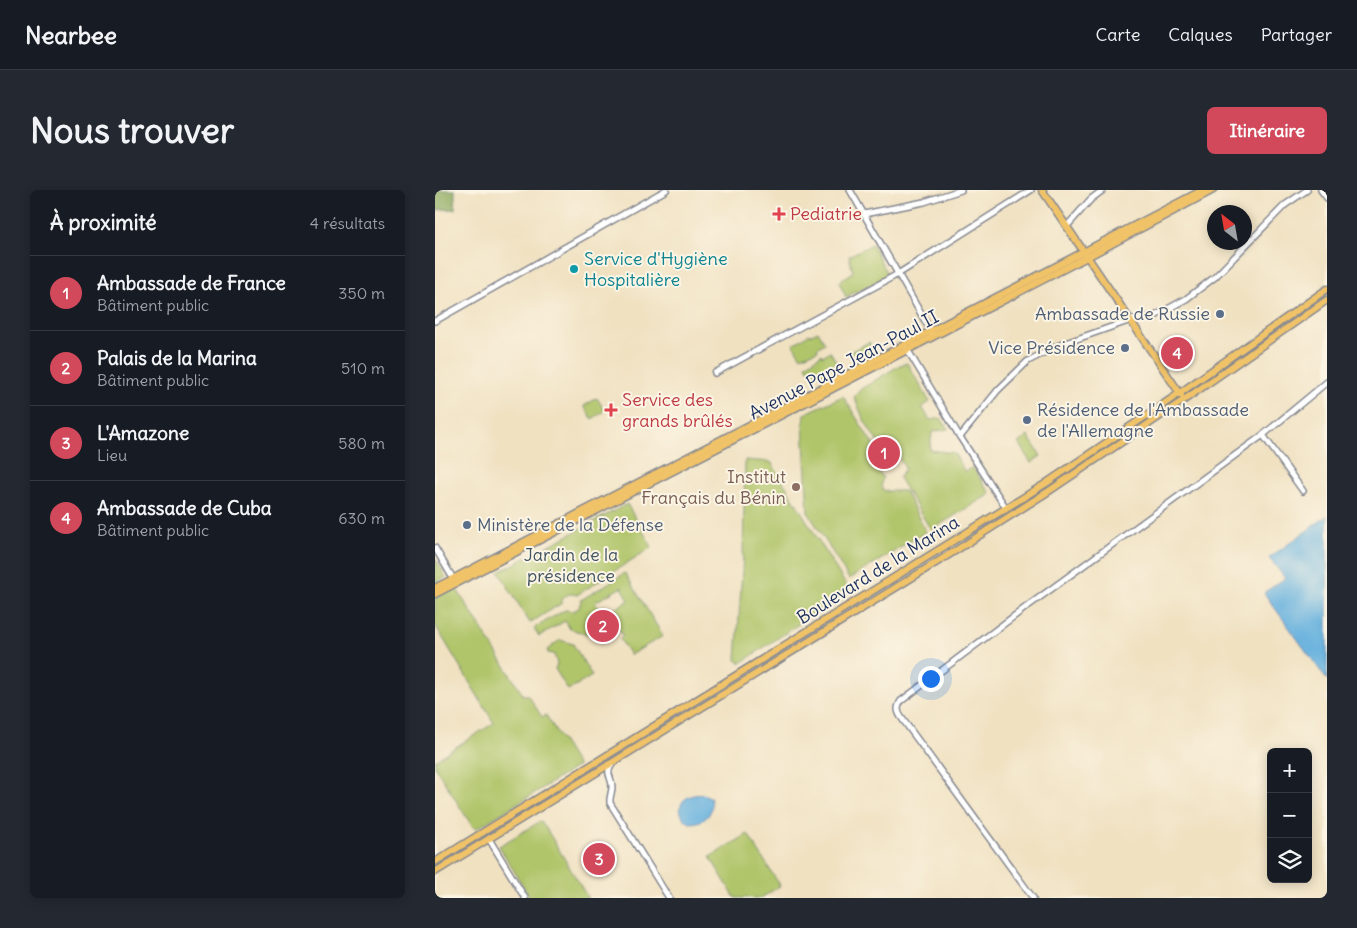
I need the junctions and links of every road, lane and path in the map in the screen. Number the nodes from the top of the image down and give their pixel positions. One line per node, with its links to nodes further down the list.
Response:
1 (666, 190): 21 (street)
2 (850, 190): 12 (street)
3 (961, 190): 12 (street)
4 (1031, 190): 15 (street)
5 (1042, 190): 13 (main road)
6 (1103, 190): 13 (street)
7 (1203, 190): 14 (main road, Avenue Pape Jean-Paul II)
8 (1213, 190): 14 (main road, Avenue Pape Jean-Paul II)
9 (1307, 190): 20 (street)
10 (1321, 190): 11 (street)
11 (1327, 198)
12 (864, 214): 15 (street)
13 (1067, 226): 14 (main road)
14 (1086, 255): 20 (main road); 22 (main road, Avenue Pape Jean-Paul II)
15 (898, 274): 22 (street); 24 (street)
16 (1327, 289): 18 (main road, Boulevard de la Marina)
17 (1327, 300): 19 (main road, Boulevard de la Marina)
18 (1308, 303): 19 (main road); 26 (main road, Boulevard de la Marina)
19 (1313, 310): 27 (main road, Boulevard de la Marina)
20 (1130, 320): 26 (main road); 29 (street)
21 (435, 322)
22 (932, 333): 23 (main road, Avenue Pape Jean-Paul II); 30 (main road, Avenue Pape Jean-Paul II)
23 (907, 349): 29 (street); 30 (main road, Avenue Pape Jean-Paul II)
24 (715, 373)
25 (1327, 382): 28 (street)
26 (1180, 393): 27 (main road); 32 (main road, Boulevard de la Marina)
27 (1184, 400): 38 (main road, Boulevard de la Marina)
28 (1263, 435): 31 (street); 47 (street)
29 (960, 437): 32 (street)
30 (708, 450): 34 (main road, Avenue Pape Jean-Paul II)
31 (1303, 491)
32 (1007, 508): 37 (main road, Boulevard de la Marina)
33 (435, 548): 34 (street)
34 (455, 581): 35 (main road, Avenue Pape Jean-Paul II); 36 (main road, Avenue Pape Jean-Paul II)
35 (435, 588)
36 (435, 594)
37 (729, 680): 38 (main road); 39 (main road, Boulevard de la Marina)
38 (732, 688): 40 (main road, Boulevard de la Marina)
39 (711, 691): 40 (main road); 43 (main road, Boulevard de la Marina)
40 (713, 700): 41 (main road, Boulevard de la Marina)
41 (616, 760): 42 (main road, Boulevard de la Marina); 46 (street)
42 (489, 839): 44 (main road, Boulevard de la Marina); 45 (street)
43 (435, 862)
44 (435, 872)
45 (525, 898)
46 (669, 898)
47 (1033, 898)

